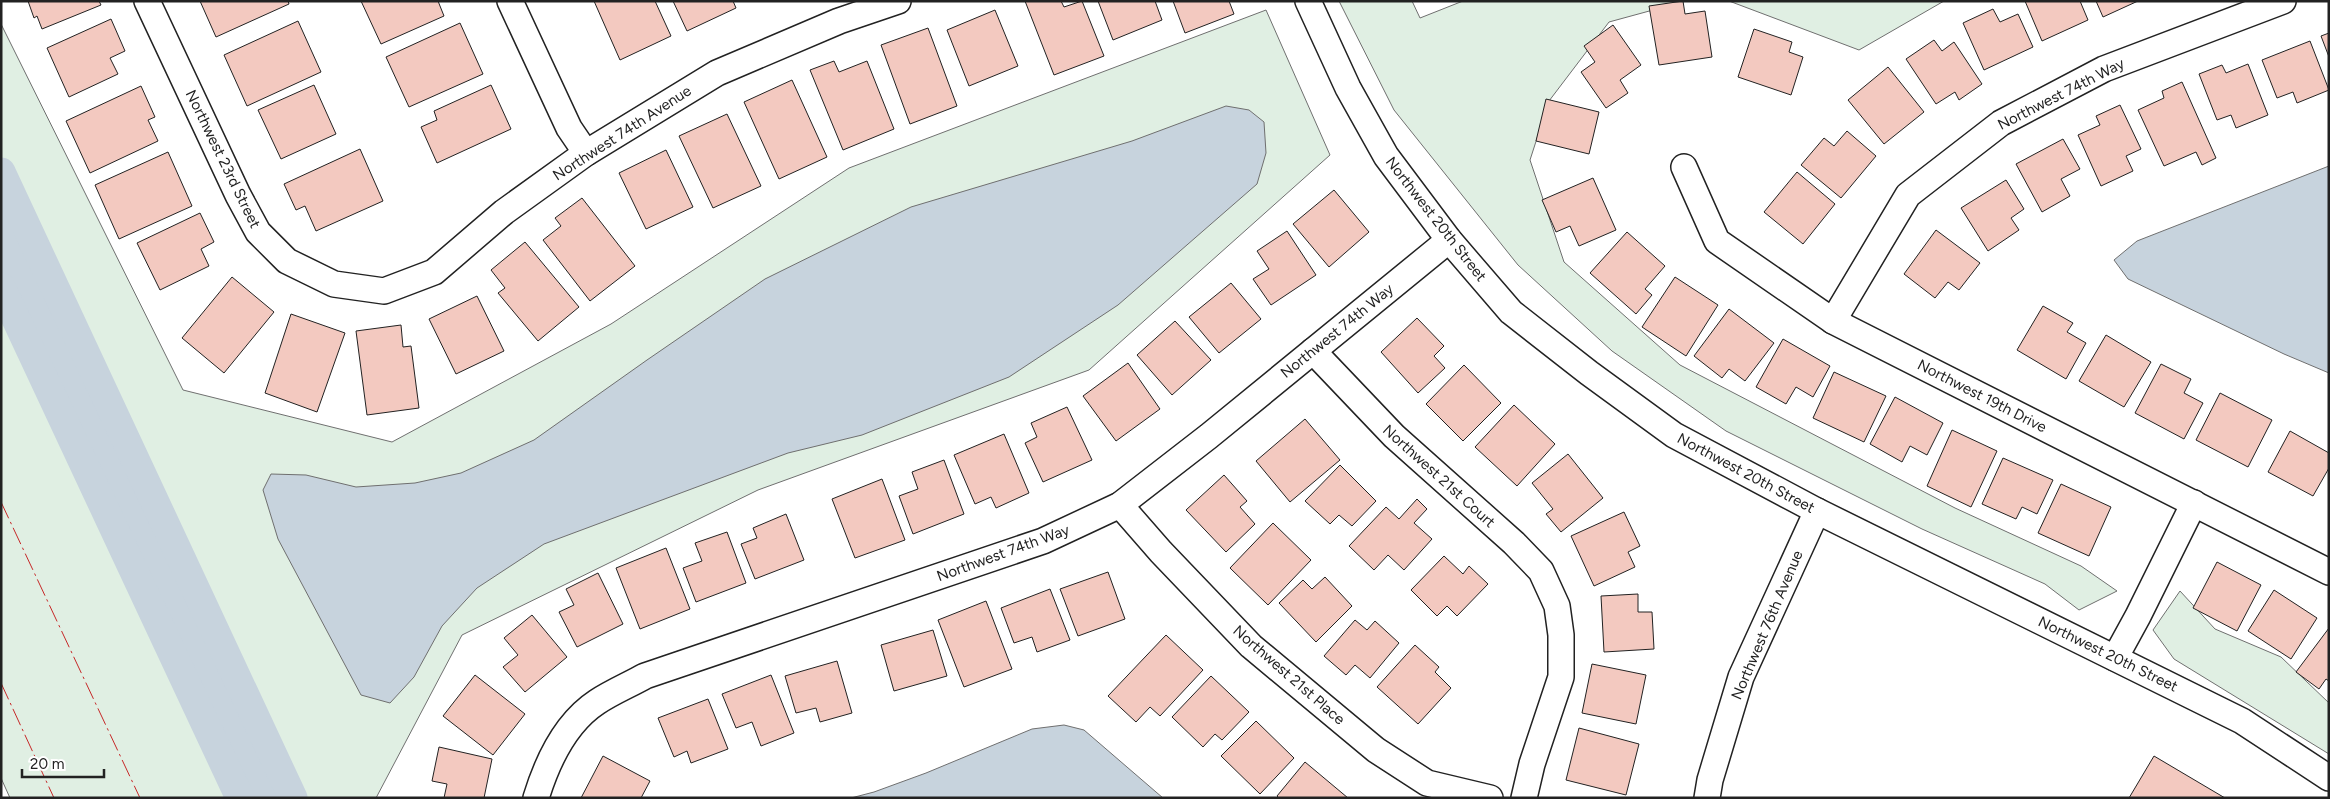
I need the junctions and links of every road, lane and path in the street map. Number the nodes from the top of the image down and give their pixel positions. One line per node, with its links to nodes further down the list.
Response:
1 (147, 1): 9 (street, Northwest 23rd Street)
2 (510, 1): 6 (street)
3 (898, 1): 6 (street, Northwest 74th Avenue)
4 (1308, 1): 8 (street, Northwest 20th Street)
5 (2283, 1): 10 (street, Northwest 74th Way)
6 (586, 153): 9 (street, Northwest 74th Avenue)
7 (1684, 167): 10 (street, Northwest 19th Drive)
8 (1449, 240): 11 (street, Northwest 74th Way); 14 (street, Northwest 20th Street)
9 (334, 284)
10 (1833, 321): 12 (street, Northwest 19th Drive)
11 (1313, 351): 13 (street, Northwest 74th Way); 20 (street, Northwest 21st Court)
12 (2194, 503): 15 (street, Northwest 19th Drive); 16 (street)
13 (1120, 505): 18 (street, Northwest 74th Way); 19 (street, Northwest 21st Place)
14 (1817, 511): 16 (street, Northwest 20th Street); 21 (street, Northwest 76th Avenue)
15 (2329, 572)
16 (2115, 658): 17 (street, Northwest 20th Street)
17 (2329, 778)
18 (536, 798)
19 (1490, 798)
20 (1524, 798)
21 (1706, 798)

